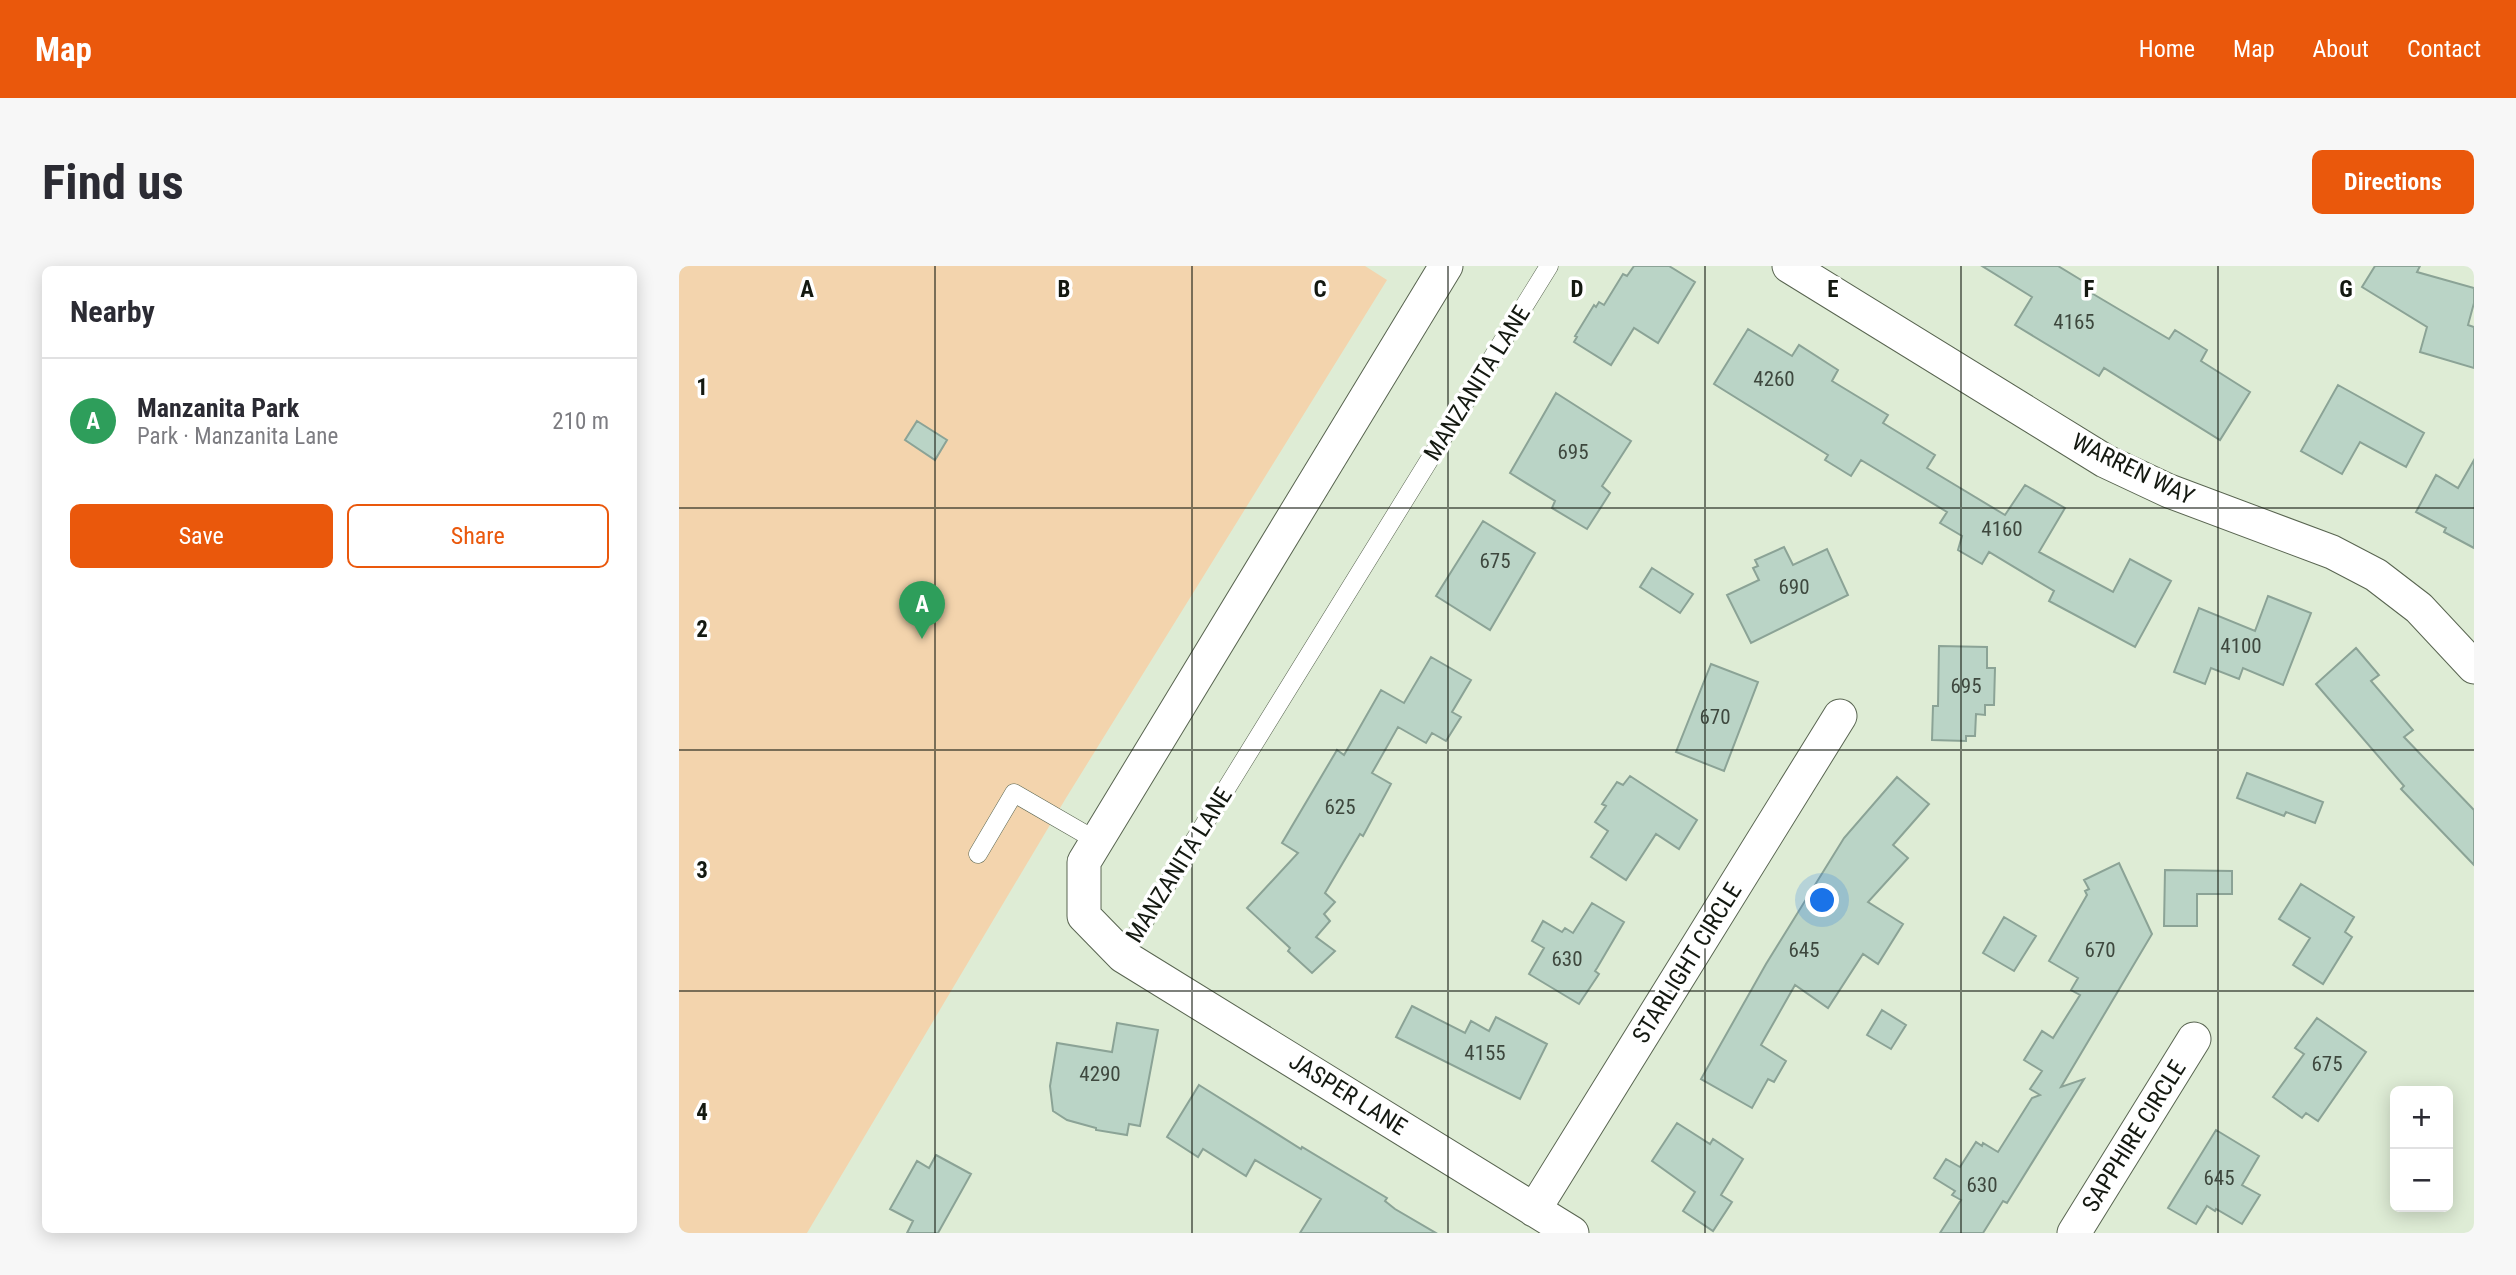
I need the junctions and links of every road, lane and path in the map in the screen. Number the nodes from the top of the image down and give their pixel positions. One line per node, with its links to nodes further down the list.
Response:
1 (1446, 266): 6 (street, MANZANITA LANE)
2 (1549, 266): 8 (lane, MANZANITA LANE)
3 (1789, 266): 4 (street, WARREN WAY)
4 (2474, 667)
5 (1840, 716): 10 (street, STARLIGHT CIRCLE)
6 (1097, 841): 7 (lane); 8 (street, MANZANITA LANE)
7 (978, 854)
8 (1123, 956): 10 (street, JASPER LANE)
9 (2194, 1039): 12 (street, SAPPHIRE CIRCLE)
10 (1535, 1210): 11 (street, JASPER LANE)
11 (1572, 1233)
12 (2074, 1233)

